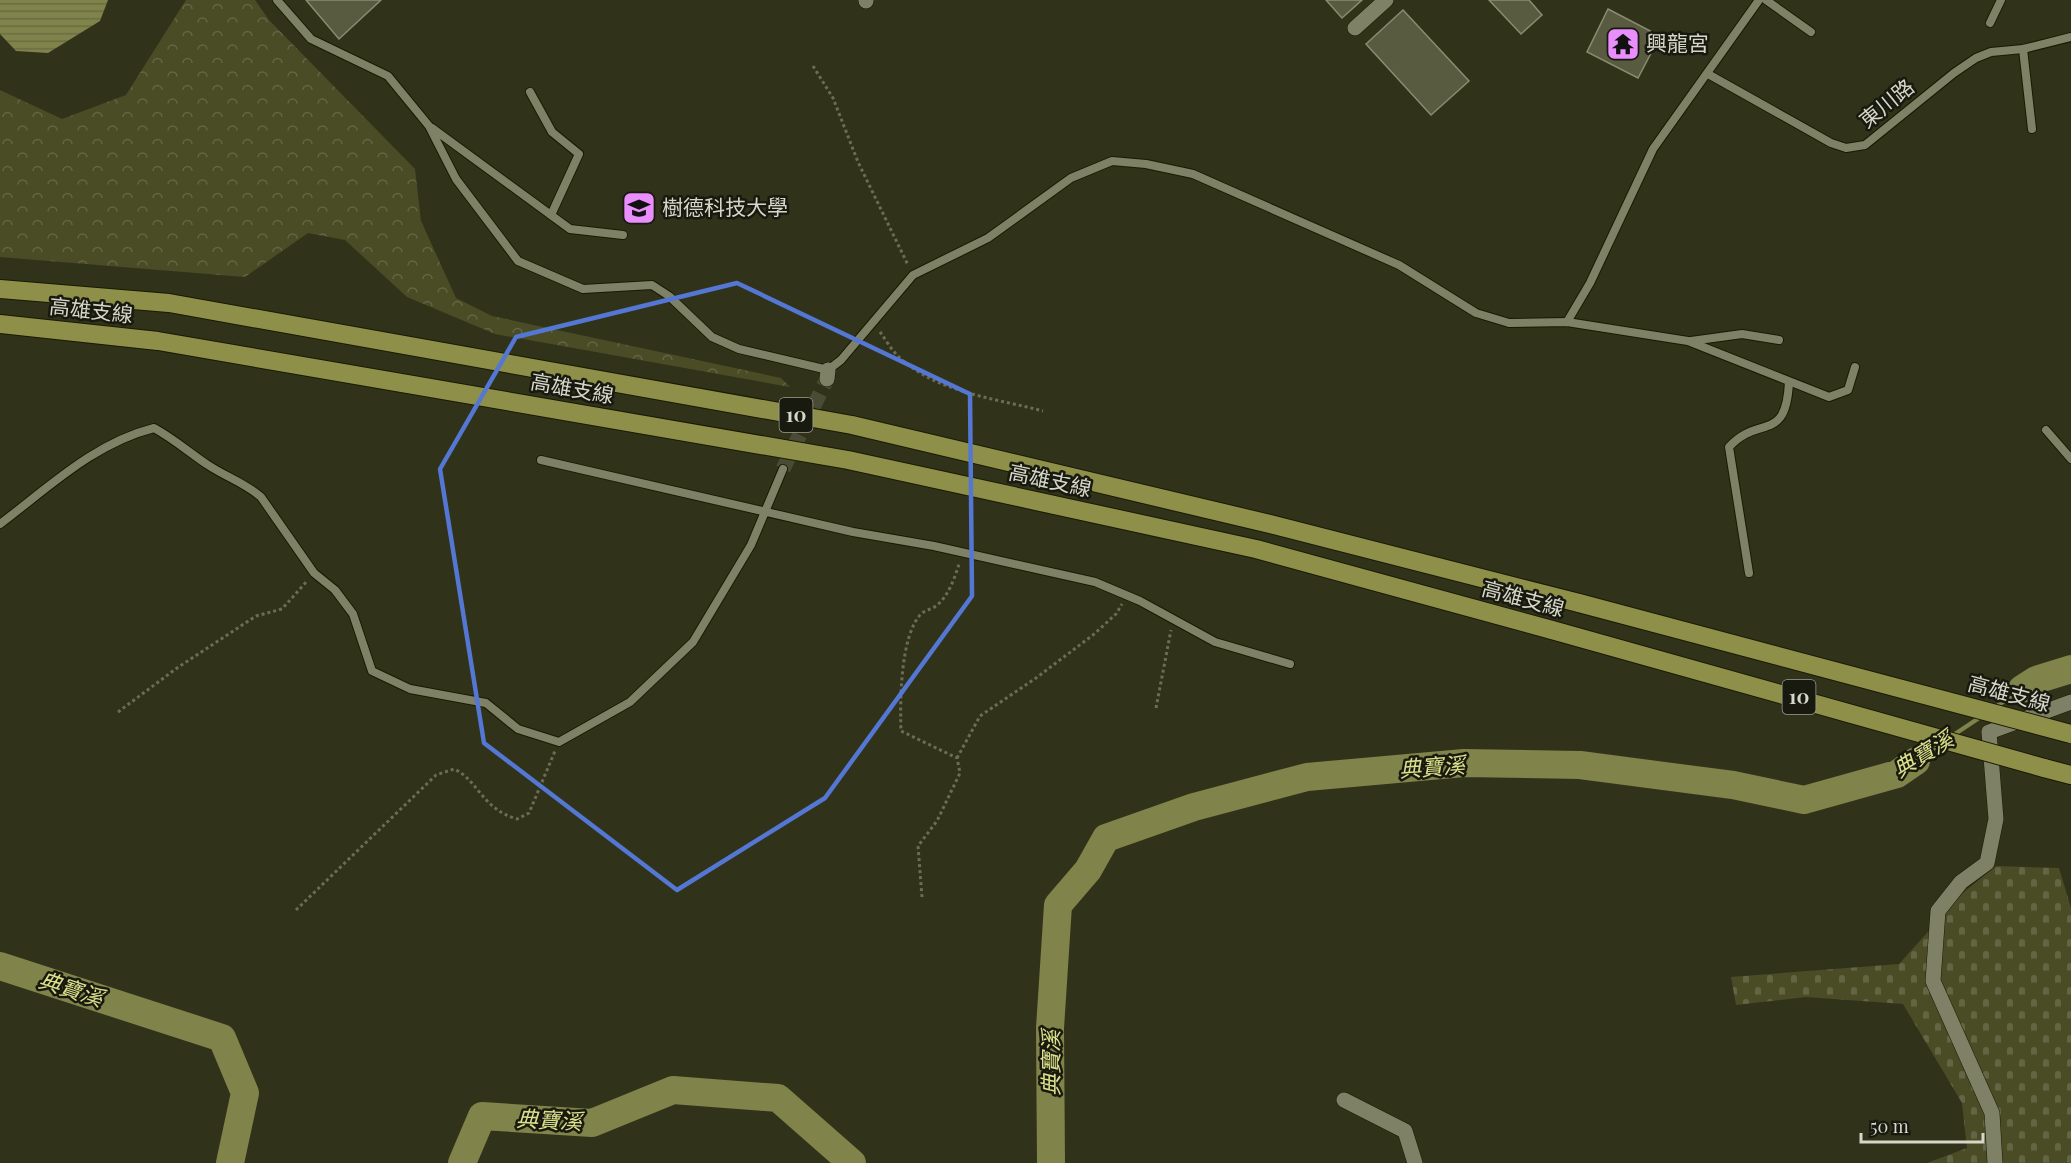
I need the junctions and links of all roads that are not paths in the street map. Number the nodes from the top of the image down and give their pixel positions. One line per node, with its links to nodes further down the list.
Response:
1 (277, 0): 13 (lane)
2 (1386, 0): 7 (street)
3 (1759, 0): 11 (lane)
4 (1766, 0): 8 (lane)
5 (2001, 0): 6 (lane)
6 (1990, 23)
7 (1355, 28)
8 (1812, 32)
9 (2071, 37): 10 (lane, 東川路)
10 (2023, 50): 11 (lane, 東川路); 14 (lane)
11 (1708, 74): 18 (lane)
12 (530, 92): 15 (lane)
13 (429, 126): 15 (lane); 18 (lane)
14 (2032, 129)
15 (551, 215): 16 (lane)
16 (623, 235)
17 (0, 289): 35 (highway, 高雄支線 / 10, bridge)
18 (1567, 322): 23 (lane)
19 (0, 324): 20 (highway, 高雄支線 / 10)
20 (107, 334): 21 (highway); 36 (highway, 高雄支線 / 10, bridge)
21 (0, 337)
22 (1779, 340): 23 (lane)
23 (1688, 341): 25 (lane)
24 (1855, 367): 25 (lane)
25 (1789, 382): 32 (lane)
26 (2046, 430): 27 (lane)
27 (2071, 459)
28 (541, 460): 30 (lane)
29 (783, 470): 30 (lane)
30 (764, 511): 31 (lane); 33 (lane)
31 (0, 524)
32 (1749, 573)
33 (1290, 664)
34 (2071, 702): 39 (street)
35 (2071, 734)
36 (2071, 775)
37 (1344, 1100): 38 (street)
38 (1415, 1163)
39 (1995, 1163)

